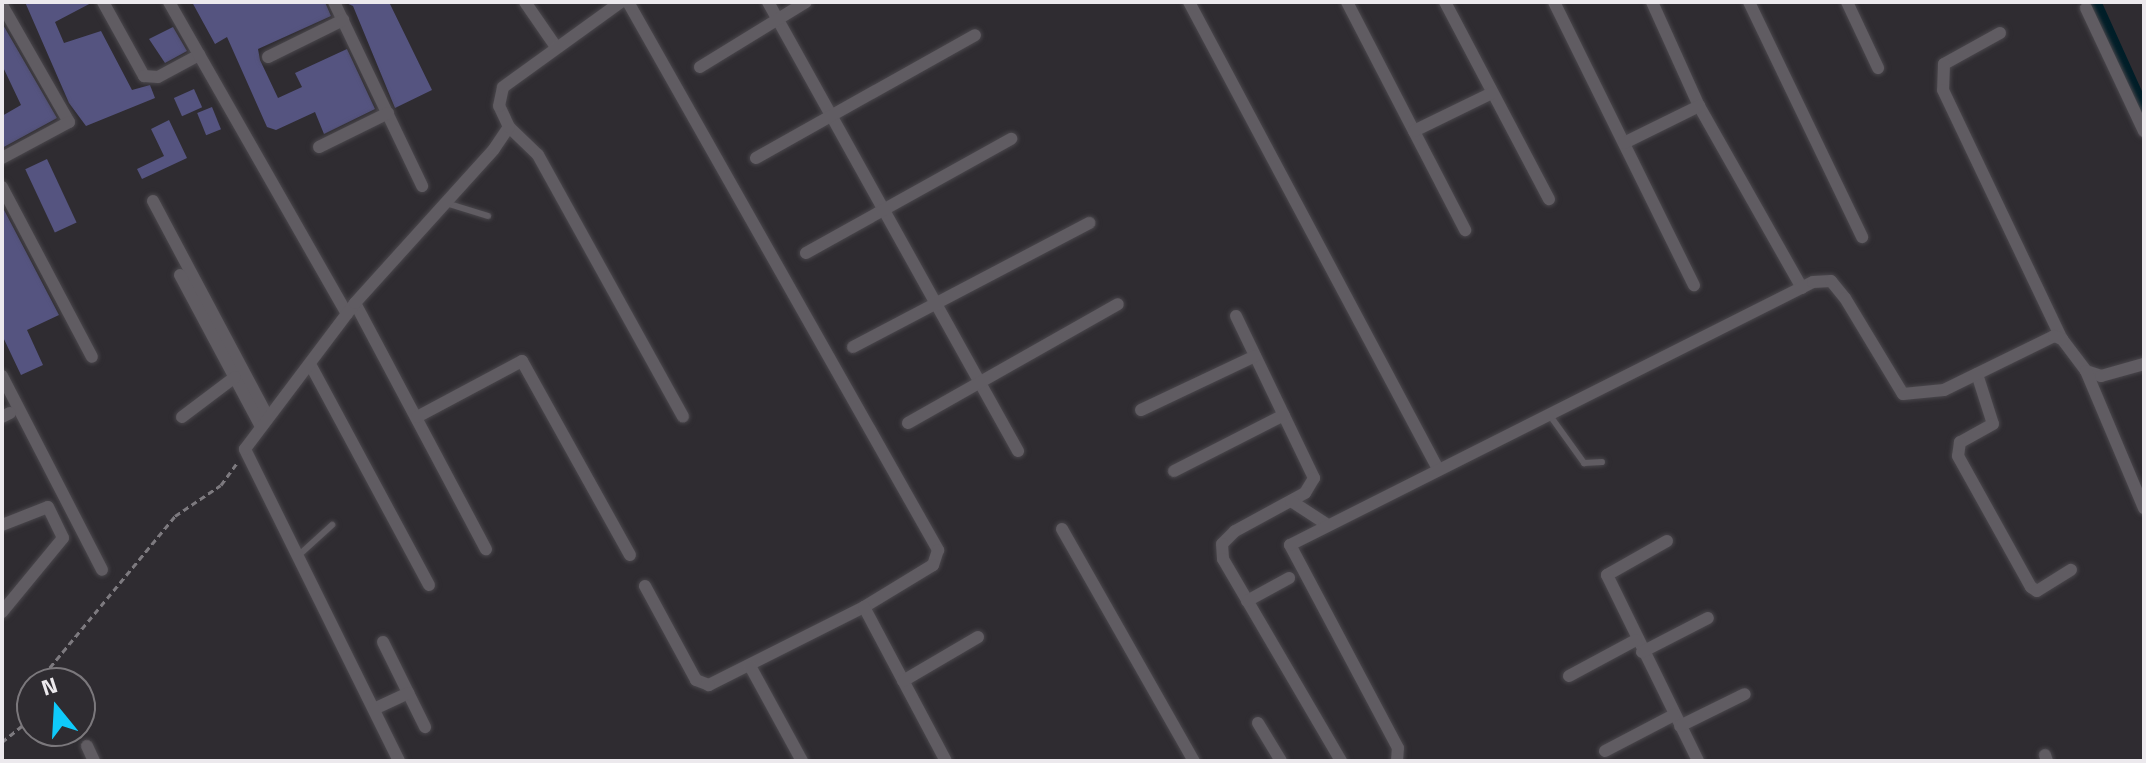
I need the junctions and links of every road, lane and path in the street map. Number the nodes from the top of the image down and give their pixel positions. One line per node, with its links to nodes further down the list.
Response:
1 (103, 2): 23 (street)
2 (169, 2): 23 (street)
3 (334, 2): 19 (street)
4 (525, 2): 22 (street)
5 (621, 2): 22 (street)
6 (628, 2): 98 (street)
7 (768, 2): 18 (street)
8 (806, 2): 18 (street)
9 (1189, 2): 79 (street)
10 (1347, 2): 32 (street)
11 (1445, 2): 27 (street)
12 (1554, 2): 35 (street)
13 (1652, 2): 28 (street)
14 (1749, 2): 48 (street)
15 (1847, 2): 26 (street)
16 (2, 5): 37 (street)
17 (2086, 8): 33 (street)
18 (777, 18): 25 (street); 30 (street)
19 (343, 20): 24 (street); 29 (street)
20 (2000, 33): 57 (street)
21 (975, 35): 30 (street)
22 (554, 44): 31 (street)
23 (199, 55): 55 (street)
24 (268, 57)
25 (700, 67)
26 (1878, 68)
27 (1492, 93): 32 (street); 41 (street)
28 (1699, 106): 35 (street); 52 (street)
29 (388, 113): 36 (street); 39 (street)
30 (829, 114): 38 (street); 44 (street)
31 (509, 127): 43 (street); 72 (street)
32 (1414, 131): 47 (street)
33 (2144, 131)
34 (1011, 139): 44 (street)
35 (1624, 143): 51 (street)
36 (319, 147)
37 (2, 158)
38 (756, 158)
39 (422, 186)
40 (2, 187): 60 (street)
41 (1549, 199)
42 (153, 201): 74 (street)
43 (446, 203): 45 (lane); 55 (street)
44 (881, 206): 49 (street); 53 (street)
45 (488, 216)
46 (1089, 223): 53 (street)
47 (1465, 230)
48 (1862, 237)
49 (806, 253)
50 (180, 275): 66 (street)
51 (1694, 285)
52 (1802, 288): 64 (street); 73 (street)
53 (932, 300): 58 (street); 67 (street)
54 (1118, 304): 67 (street)
55 (351, 308): 61 (street); 71 (street)
56 (1236, 316): 59 (street)
57 (2062, 339): 63 (street); 64 (street)
58 (853, 347)
59 (1255, 356): 68 (street); 69 (street)
60 (92, 357)
61 (310, 364): 74 (street); 94 (street)
62 (2143, 366): 63 (street)
63 (2086, 371): 82 (street)
64 (1977, 374): 91 (street)
65 (2, 376): 92 (street)
66 (235, 377): 70 (street); 74 (street)
67 (980, 381): 75 (street); 77 (street)
68 (1141, 410)
69 (1284, 415): 80 (street); 81 (street)
70 (182, 417)
71 (417, 417): 88 (street); 90 (street)
72 (683, 417)
73 (1551, 417): 78 (lane); 79 (street)
74 (265, 422): 76 (street)
75 (908, 423)
76 (245, 449): 89 (street); 96 (path)
77 (1018, 451)
78 (1602, 462)
79 (1438, 469): 85 (street)
80 (1174, 471)
81 (1291, 501): 85 (street); 97 (street)
82 (2144, 508)
83 (2, 525): 99 (street)
84 (332, 525): 89 (lane)
85 (1328, 525): 121 (street)
86 (1062, 529): 118 (street)
87 (1667, 541): 103 (street)
88 (486, 549)
89 (299, 555): 110 (street)
90 (630, 555)
91 (2071, 570)
92 (105, 574): 96 (path)
93 (1289, 578): 97 (street)
94 (429, 585)
95 (645, 586): 104 (street)
96 (114, 587): 105 (path)
97 (1247, 601): 120 (street)
98 (864, 607): 104 (street); 107 (street)
99 (2, 612)
100 (1708, 618): 103 (street)
101 (978, 637): 107 (street)
102 (383, 642): 108 (street)
103 (1639, 646): 106 (street); 111 (street)
104 (750, 666): 116 (street)
105 (50, 667)
106 (1569, 676)
107 (903, 681): 117 (street)
108 (408, 693): 110 (street); 113 (street)
109 (1745, 694): 111 (street)
110 (374, 709): 115 (street)
111 (1677, 720): 114 (street); 122 (street)
112 (1258, 723): 119 (street)
113 (425, 727)
114 (1605, 751)
115 (399, 761)
116 (802, 761)
117 (946, 761)
118 (1194, 761)
119 (1281, 761)
120 (1341, 761)
121 (1397, 761)
122 (1698, 761)

